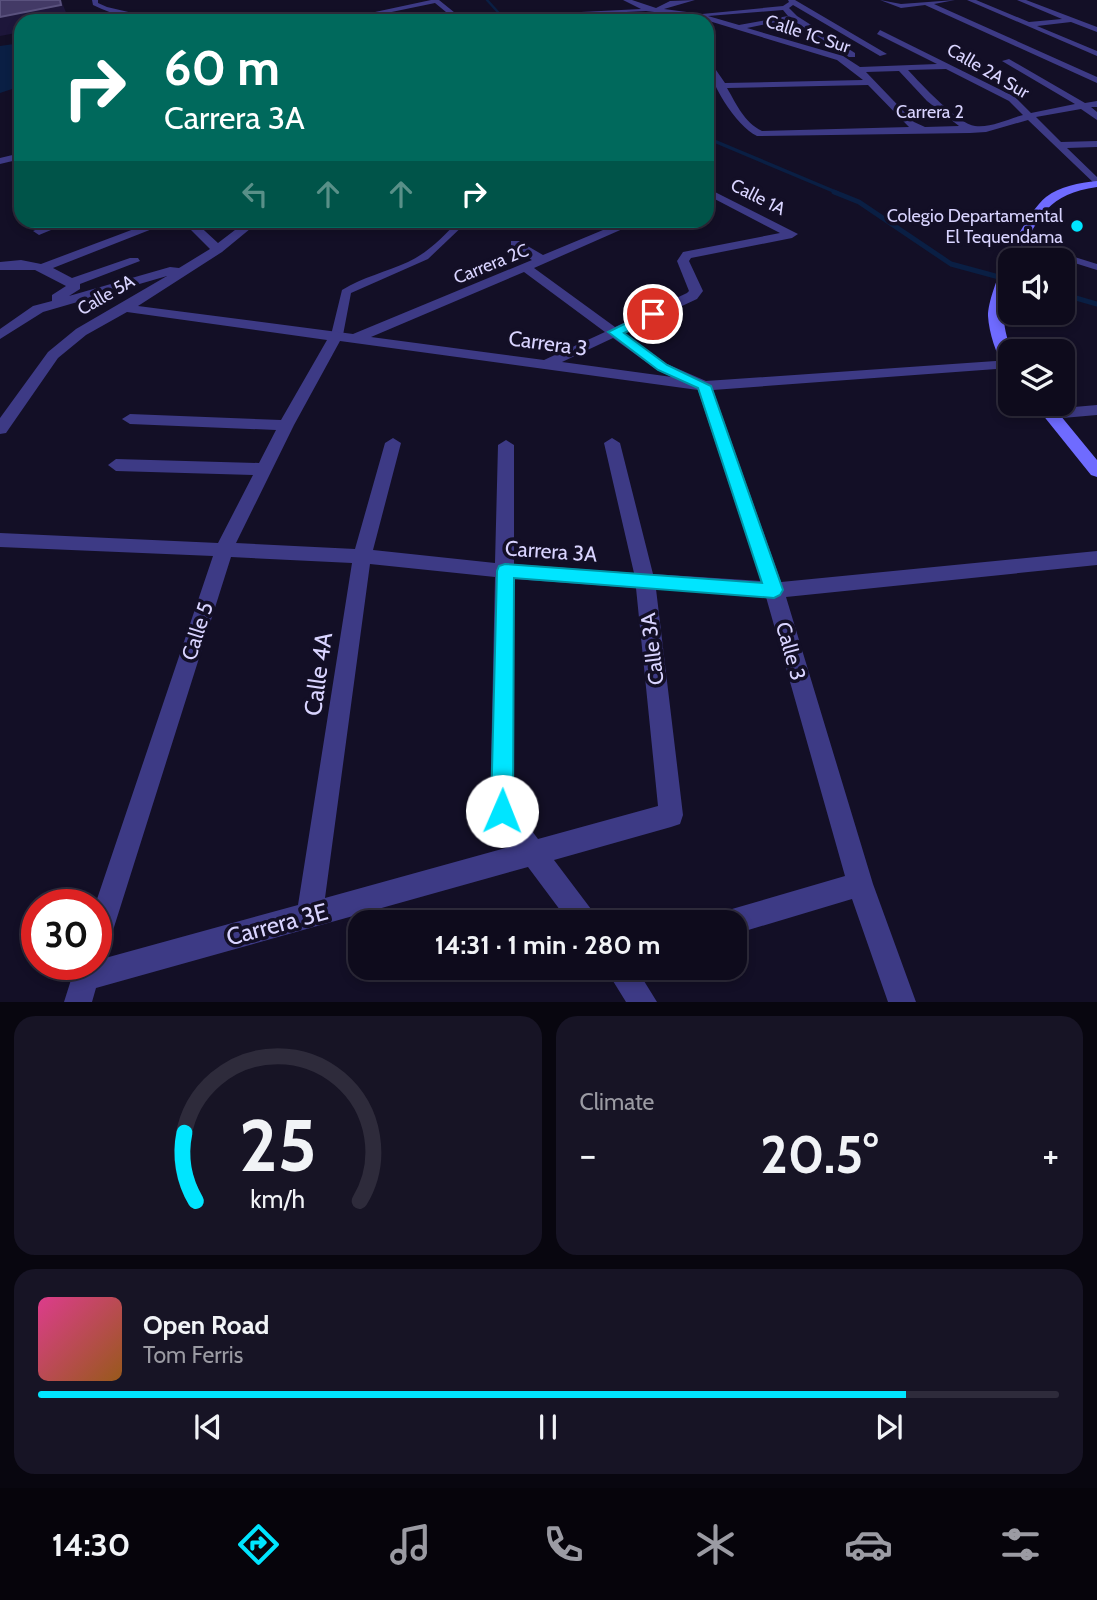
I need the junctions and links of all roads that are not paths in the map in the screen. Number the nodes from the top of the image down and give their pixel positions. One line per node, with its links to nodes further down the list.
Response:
1 (626, 0): 12 (street)
2 (692, 0): 12 (street)
3 (883, 0): 10 (street)
4 (952, 0): 10 (street)
5 (970, 0): 23 (street)
6 (1020, 0): 21 (street)
7 (93, 1): 13 (street)
8 (436, 1): 14 (street); 15 (street)
9 (792, 1): 11 (street); 36 (street)
10 (926, 3): 27 (street)
11 (785, 8): 19 (street); 20 (street)
12 (656, 11): 16 (street); 17 (street); 18 (street, Calle 1C Sur)
13 (128, 14)
14 (372, 14)
15 (453, 14)
16 (573, 14)
17 (660, 14)
18 (687, 14)
19 (710, 14)
20 (793, 17): 26 (street); 28 (street)
21 (1071, 20): 23 (street); 29 (street)
22 (714, 21): 26 (street, Calle 1C Sur)
23 (1027, 24): 24 (street); 34 (street)
24 (1013, 25)
25 (999, 27): 27 (street)
26 (737, 28): 33 (street, Calle 1C Sur)
27 (985, 28): 35 (street)
28 (812, 30): 30 (street); 40 (street)
29 (1097, 30)
30 (802, 32)
31 (880, 32): 38 (street, Calle 2A Sur)
32 (791, 34): 33 (street)
33 (771, 39): 40 (street, Calle 1C Sur)
34 (1095, 52): 35 (street)
35 (1040, 53): 42 (street)
36 (883, 54)
37 (1006, 61): 46 (street)
38 (951, 66): 39 (street); 47 (street, Calle 2A Sur)
39 (902, 69): 40 (street); 49 (street)
40 (863, 70): 43 (street, Calle 1C Sur)
41 (714, 71): 44 (street)
42 (1097, 79)
43 (870, 82): 44 (street); 50 (street, Calle 1C Sur)
44 (723, 86): 50 (street, Carrera 2)
45 (1097, 104): 46 (street, Carrera 2)
46 (1082, 105): 47 (street, Carrera 2); 48 (street)
47 (1030, 114): 49 (street, Carrera 2); 52 (street, Calle 2A Sur)
48 (1097, 117)
49 (970, 130): 50 (street, Carrera 2)
50 (926, 131)
51 (1097, 144): 52 (street)
52 (1060, 145): 53 (street, Calle 2A Sur)
53 (1097, 184): 62 (main road)
54 (714, 195): 77 (street, Calle 1A)
55 (47, 228): 61 (street)
56 (149, 228): 70 (street)
57 (195, 228): 65 (street)
58 (246, 228): 65 (street, Calle 5A)
59 (456, 228): 79 (lane)
60 (619, 228): 67 (street, Carrera 2C)
61 (39, 231)
62 (1020, 243): 64 (main road); 71 (lane)
63 (515, 244): 67 (street)
64 (1018, 248)
65 (218, 249): 68 (street, Calle 5A)
66 (134, 261): 73 (street)
67 (543, 261): 72 (street, Carrera 2C)
68 (191, 265): 75 (street); 76 (street, Calle 5A)
69 (0, 266): 70 (street)
70 (44, 267): 73 (street)
71 (1097, 267)
72 (526, 268): 77 (street); 79 (street, Carrera 2C)
73 (71, 283): 75 (street)
74 (998, 293): 80 (main road)
75 (38, 309): 78 (street)
76 (125, 309): 79 (street, Carrera 3); 89 (street, Calle 5A)
77 (615, 332): 81 (street); 83 (street)
78 (0, 335)
79 (346, 337): 81 (street, Carrera 3); 88 (street, Calle 5)
80 (1001, 339)
81 (547, 364): 83 (street, Carrera 3)
82 (998, 365): 83 (street, Carrera 3)
83 (704, 386): 102 (street, Calle 3)
84 (1075, 410): 85 (street)
85 (1097, 410)
86 (1052, 416): 95 (main road)
87 (130, 419): 88 (street)
88 (286, 425): 94 (street, Calle 5)
89 (0, 429)
90 (393, 443): 98 (street, Calle 4A)
91 (612, 443): 101 (street, Calle 3A)
92 (506, 445): 100 (street)
93 (116, 465): 94 (street)
94 (264, 469): 97 (street, Calle 5)
95 (1097, 471)
96 (0, 540): 97 (street, Carrera 3A)
97 (224, 550): 98 (street, Carrera 3A); 106 (street, Calle 5)
98 (362, 556): 100 (street, Carrera 3A); 108 (street, Calle 4A)
99 (1097, 558): 102 (street, Carrera 3A)
100 (505, 571): 101 (street, Carrera 3A); 104 (street)
101 (645, 580): 102 (street, Carrera 3A); 103 (street, Calle 3A)
102 (774, 590): 105 (street, Calle 3)
103 (671, 815): 104 (street, Carrera 3E)
104 (534, 854): 107 (street); 108 (street, Carrera 3E)
105 (860, 884): 109 (street); 113 (street, Calle 3)
106 (112, 894)
107 (576, 910)
108 (309, 916): 111 (street, Carrera 3E)
109 (747, 918)
110 (627, 980): 112 (street)
111 (84, 981)
112 (643, 1002)
113 (902, 1002)

